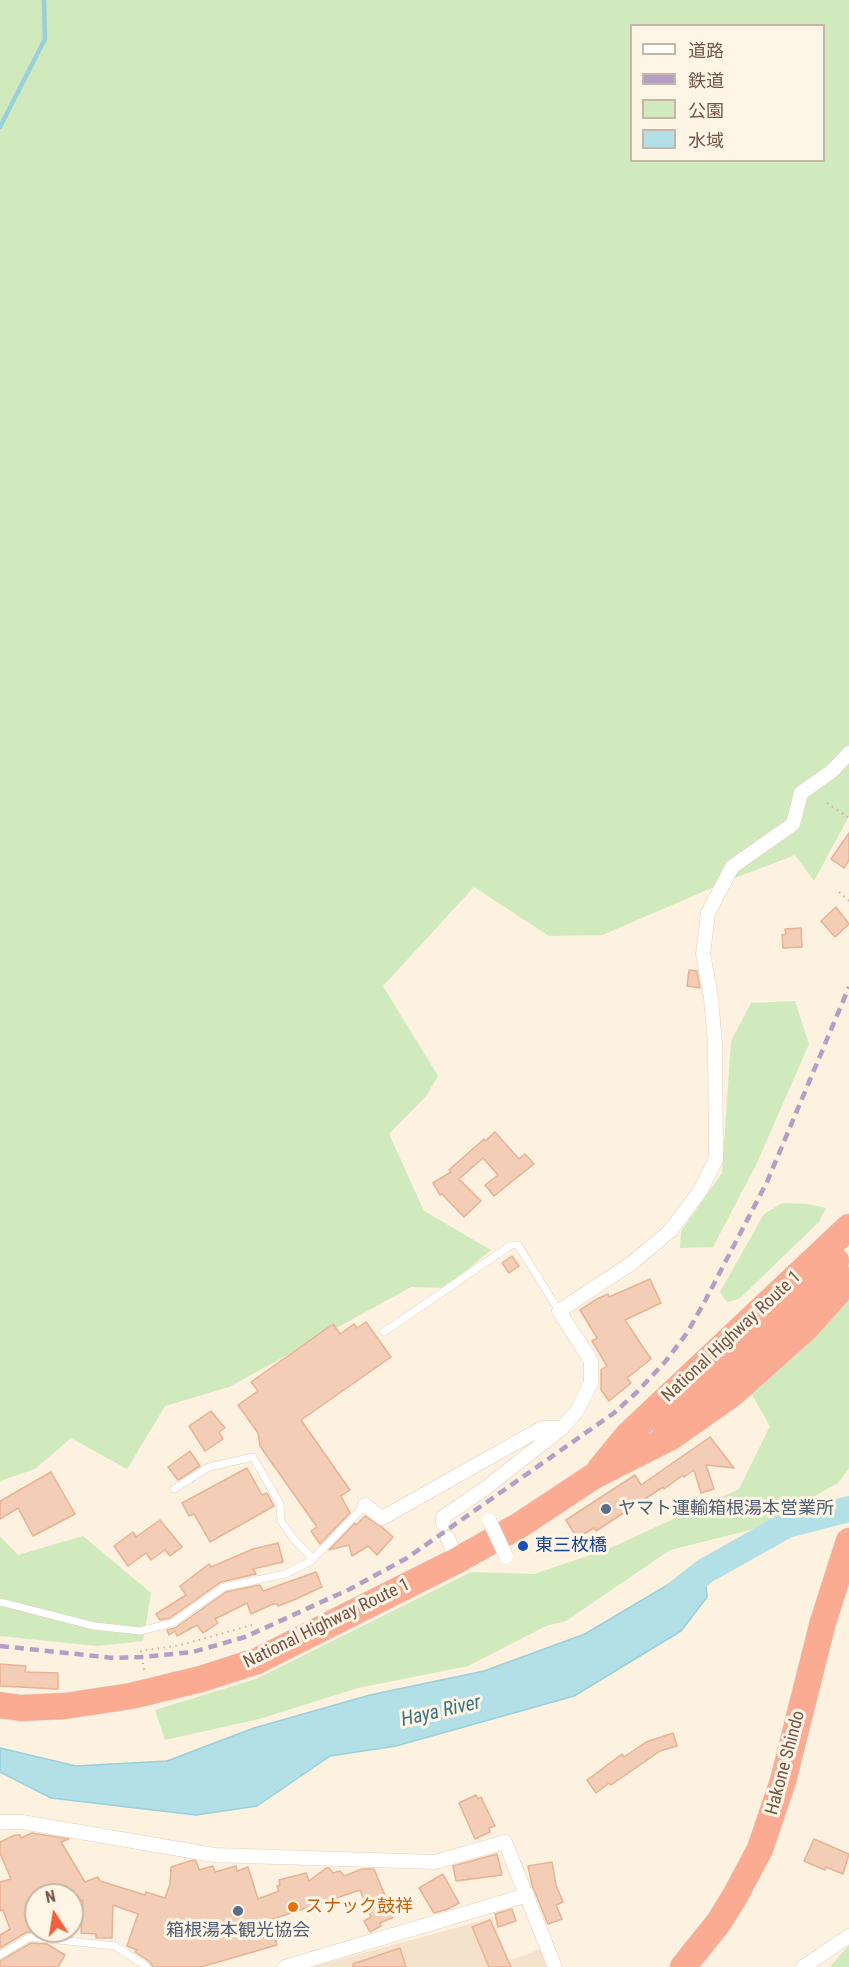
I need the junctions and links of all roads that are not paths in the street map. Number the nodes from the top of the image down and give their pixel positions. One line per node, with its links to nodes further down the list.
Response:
1 (849, 753): 5 (street)
2 (849, 1227): 8 (highway, National Highway Route 1)
3 (849, 1248): 8 (highway)
4 (849, 1280): 8 (highway, National Highway Route 1)
5 (558, 1311): 6 (lane); 7 (street)
6 (384, 1332)
7 (562, 1428): 10 (street); 12 (street)
8 (594, 1476): 17 (highway, National Highway Route 1)
9 (174, 1490): 15 (lane)
10 (365, 1506): 15 (lane)
11 (489, 1520): 14 (street, bridge)
12 (443, 1524)
13 (849, 1541): 25 (highway, Hakone Shindo)
14 (506, 1556)
15 (313, 1558): 16 (lane)
16 (0, 1602)
17 (0, 1705)
18 (0, 1822): 19 (street)
19 (527, 1895): 23 (street); 24 (street)
20 (849, 1936): 26 (street)
21 (0, 1955): 22 (lane)
22 (147, 1967)
23 (285, 1967)
24 (555, 1967)
25 (683, 1967)
26 (803, 1967)

